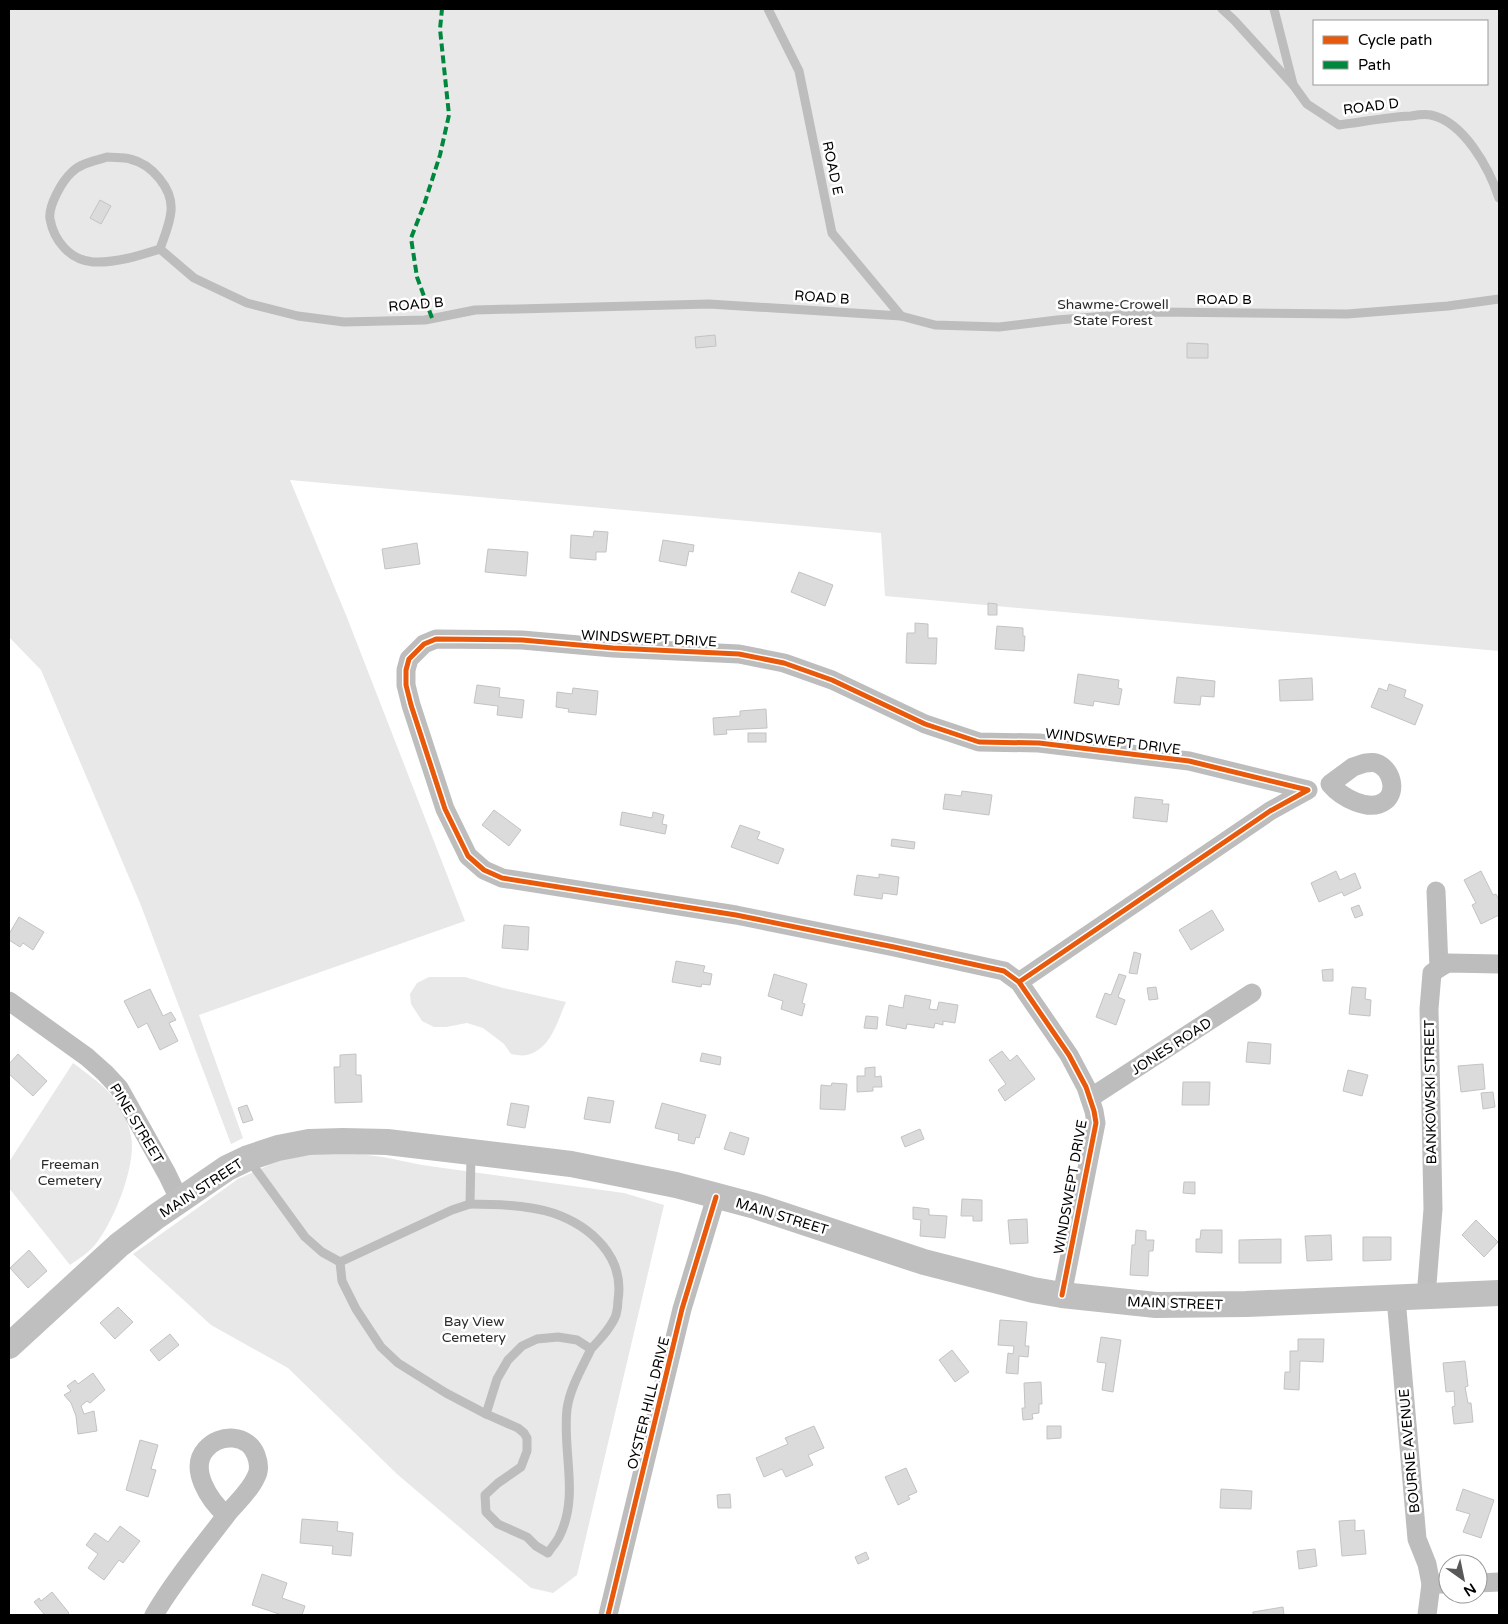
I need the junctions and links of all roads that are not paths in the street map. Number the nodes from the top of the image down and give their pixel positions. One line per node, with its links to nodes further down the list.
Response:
1 (768, 9): 8 (lane, ROAD E)
2 (1222, 9): 4 (lane, ROAD D)
3 (1274, 9): 4 (lane)
4 (1294, 86): 5 (lane, ROAD D)
5 (1499, 198)
6 (160, 249): 6 (lane); 8 (lane, ROAD B)
7 (1499, 299): 8 (lane, ROAD B)
8 (901, 316)
9 (1330, 784): 10 (street, WINDSWEPT DRIVE)
10 (1308, 790): 14 (street, WINDSWEPT DRIVE); 14 (street, WINDSWEPT DRIVE)
11 (1436, 891): 13 (street, BANKOWSKI STREET)
12 (1499, 964): 13 (street)
13 (1439, 968): 26 (street, BANKOWSKI STREET)
14 (1020, 982): 17 (street, WINDSWEPT DRIVE)
15 (1252, 993): 17 (street, JONES ROAD)
16 (9, 1001): 21 (street, PINE STREET)
17 (1090, 1098): 25 (street, WINDSWEPT DRIVE)
18 (471, 1152): 19 (main road, MAIN STREET); 20 (main road, MAIN STREET); 22 (lane)
19 (248, 1158): 21 (main road, MAIN STREET); 23 (lane)
20 (716, 1197): 25 (main road, MAIN STREET); 35 (street, OYSTER HILL DRIVE)
21 (180, 1201): 28 (main road, MAIN STREET)
22 (470, 1204): 23 (lane); 29 (lane)
23 (340, 1262): 30 (lane)
24 (1499, 1293): 26 (main road, MAIN STREET)
25 (1062, 1296): 27 (main road, MAIN STREET)
26 (1426, 1297): 27 (main road, MAIN STREET)
27 (1396, 1298): 32 (street, BOURNE AVENUE)
28 (9, 1346)
29 (591, 1349): 30 (lane); 30 (lane)
30 (486, 1414)
31 (226, 1515): 34 (street)
32 (1438, 1581)
33 (1438, 1589): 36 (street)
34 (154, 1615)
35 (608, 1615)
36 (1427, 1615)

